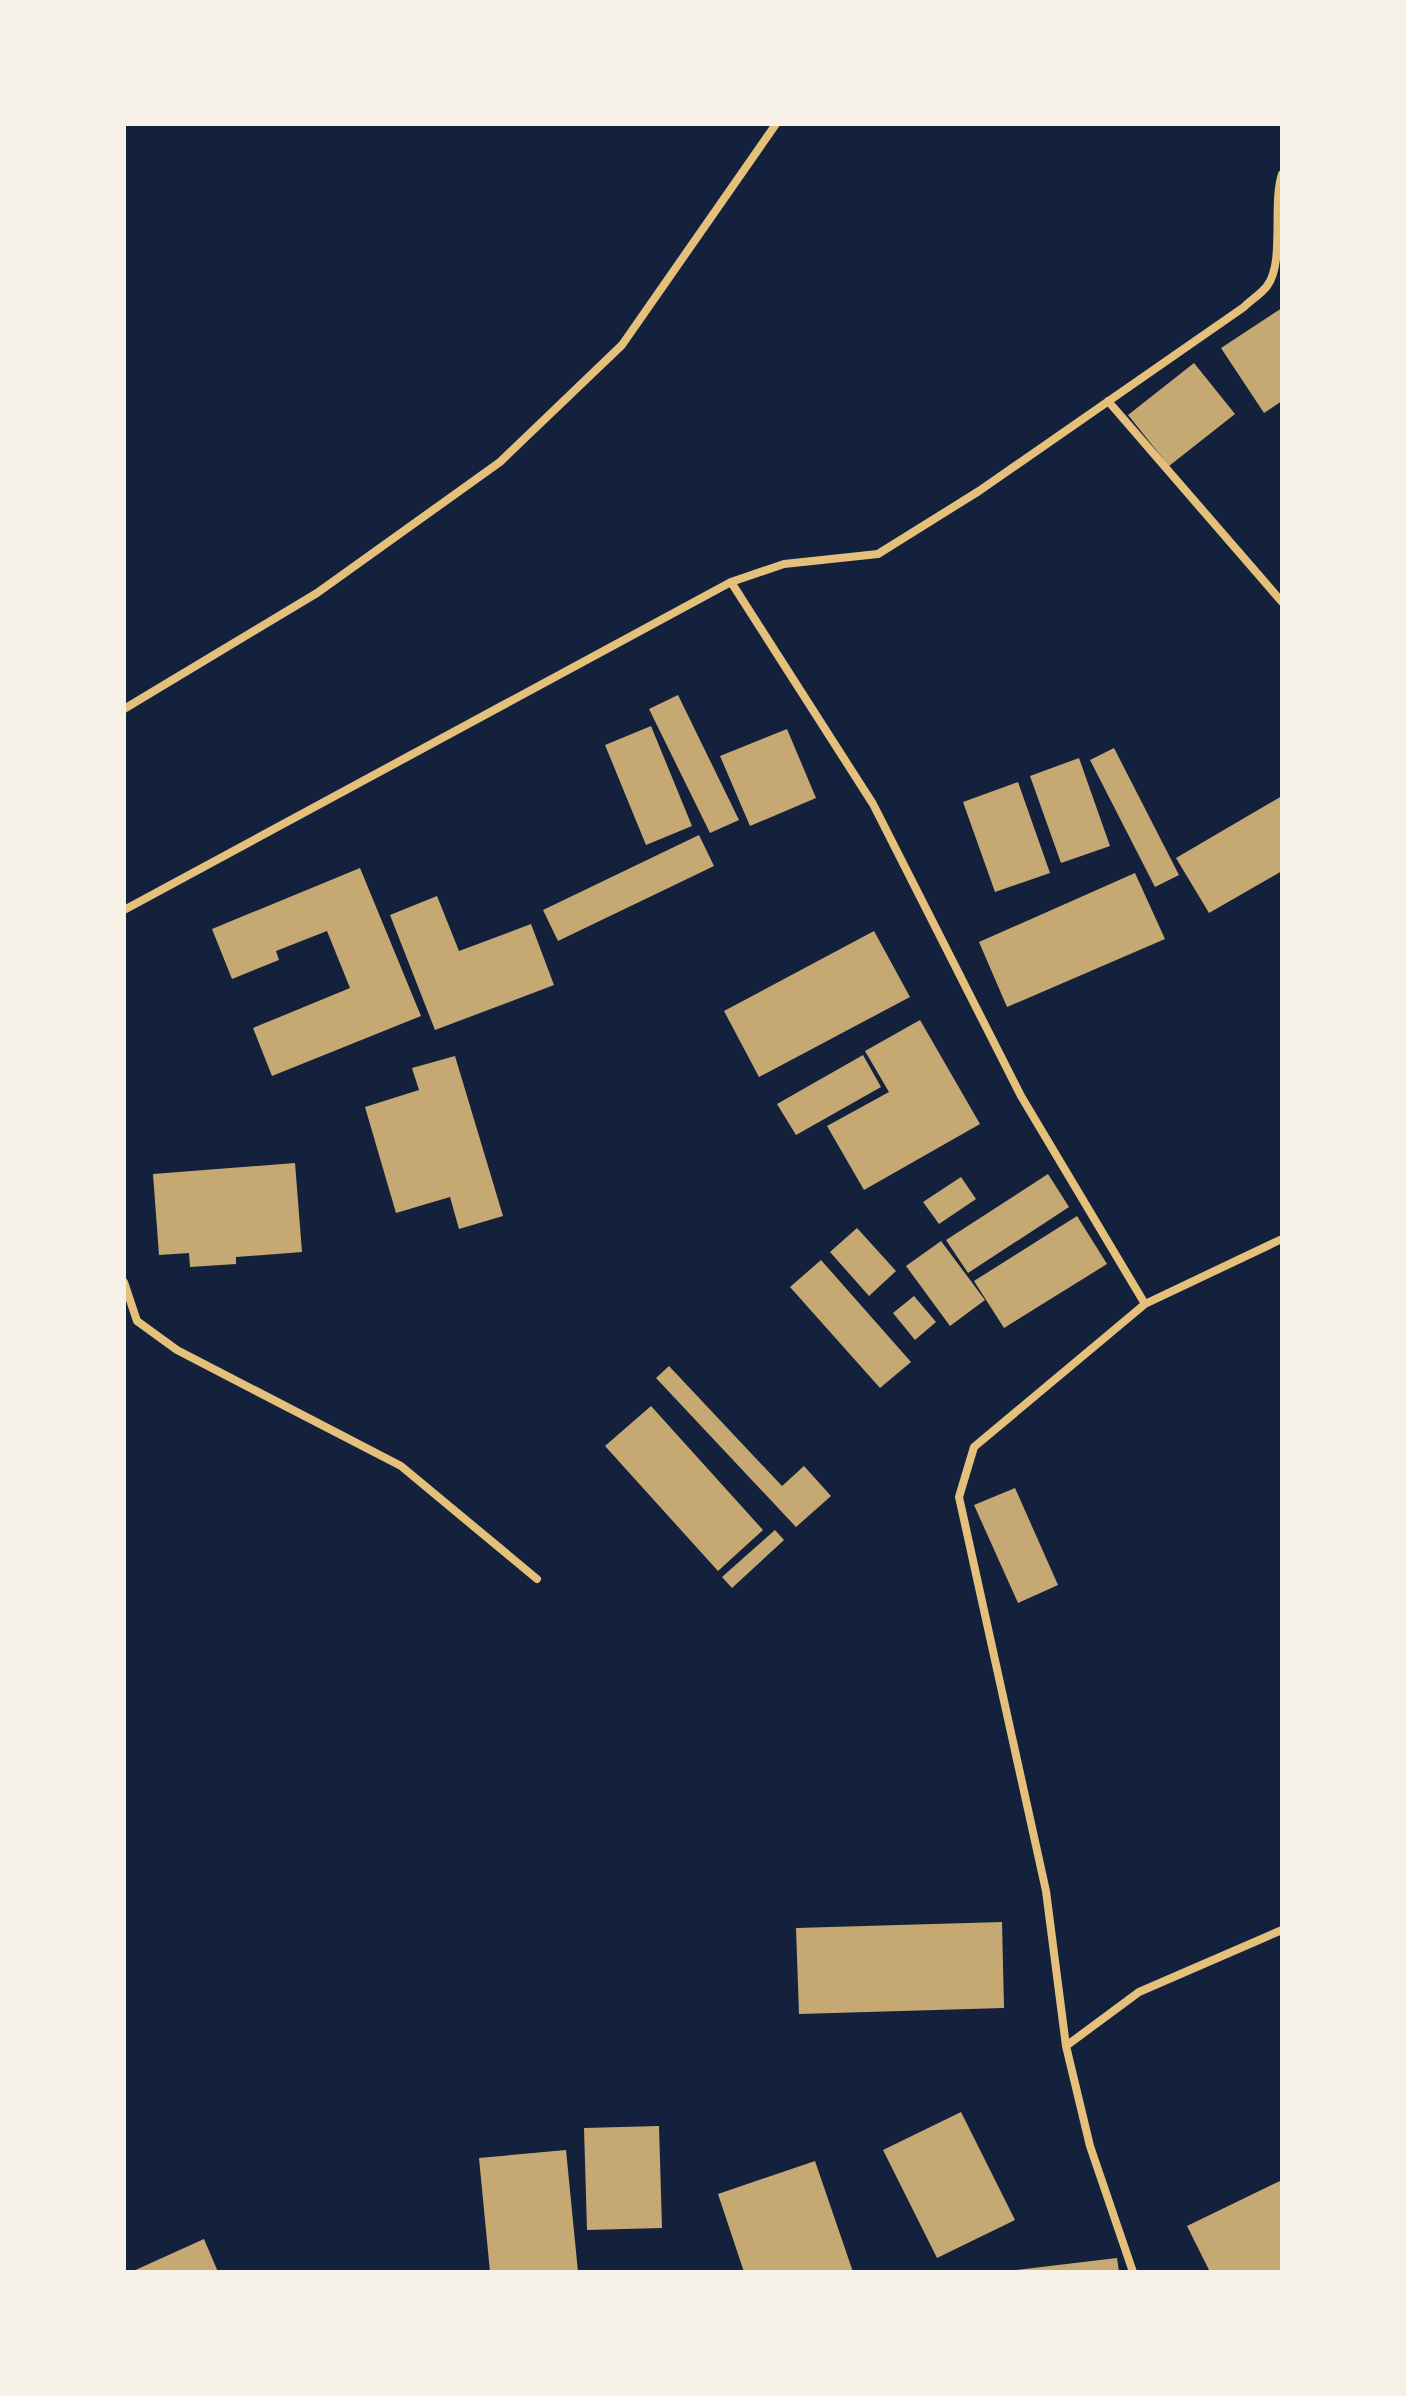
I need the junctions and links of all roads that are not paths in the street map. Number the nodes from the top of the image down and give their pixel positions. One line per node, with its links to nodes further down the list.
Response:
1 (776, 124): 6 (street)
2 (1282, 174): 3 (street)
3 (1108, 401): 4 (street); 5 (street)
4 (731, 582): 7 (street); 10 (street)
5 (1282, 602)
6 (124, 709)
7 (124, 910)
8 (1282, 1239): 10 (street)
9 (124, 1282): 11 (street)
10 (1145, 1304): 13 (street)
11 (537, 1579)
12 (1282, 1930): 13 (street)
13 (1066, 2046): 14 (street)
14 (1133, 2272)

